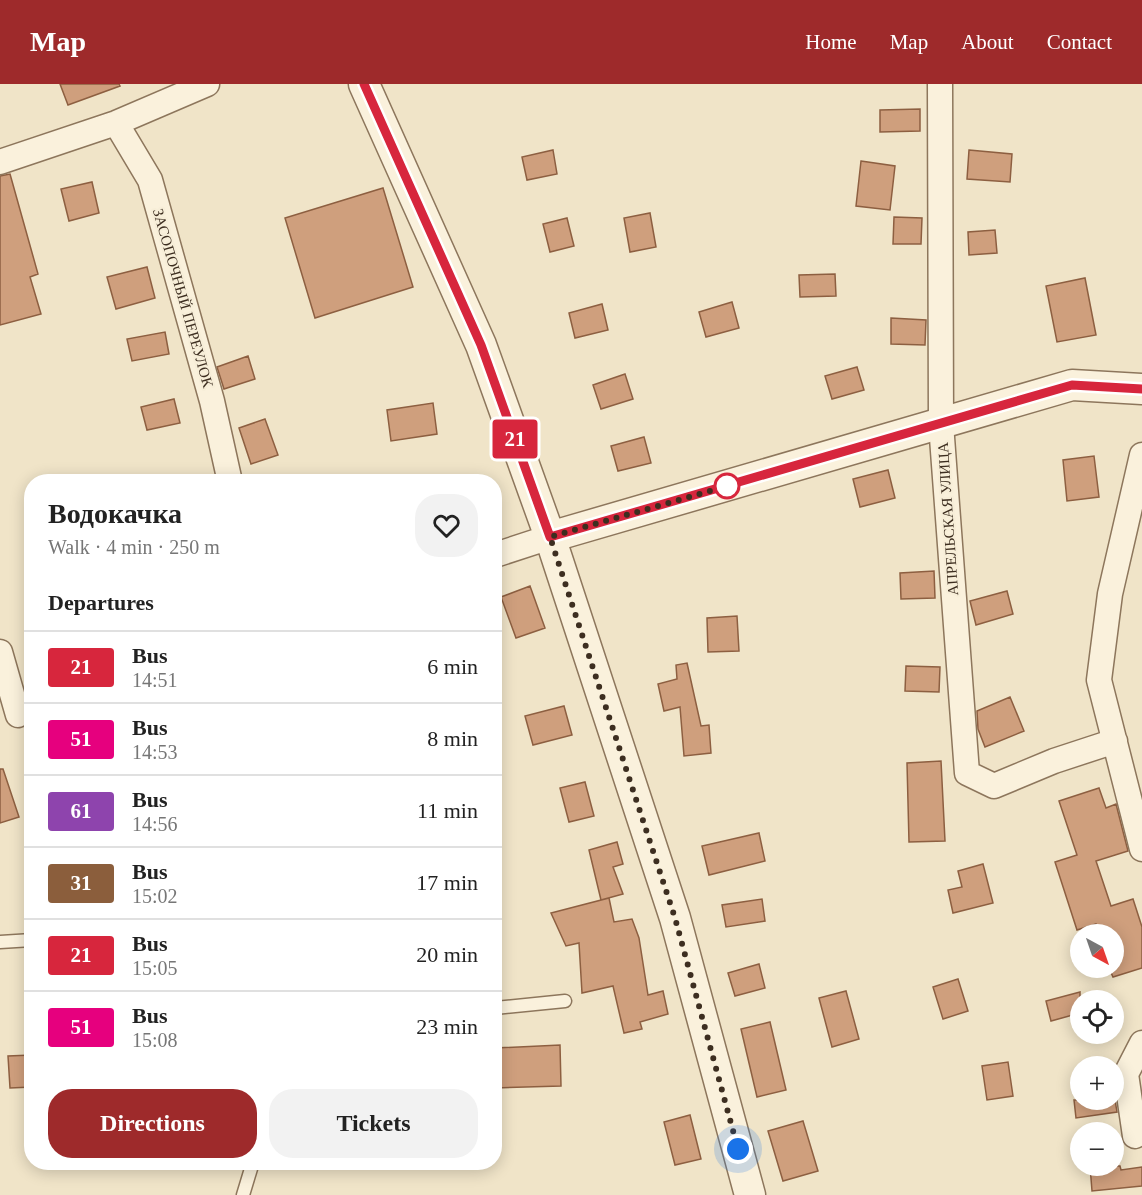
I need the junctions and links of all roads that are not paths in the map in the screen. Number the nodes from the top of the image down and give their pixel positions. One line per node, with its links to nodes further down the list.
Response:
1 (207, 84): 4 (street)
2 (364, 84): 10 (street)
3 (940, 84): 7 (street, АПРЕЛЬСКАЯ УЛИЦА)
4 (116, 123): 5 (street); 9 (street, ЗАСОПОЧНЫЙ ПЕРЕУЛОК)
5 (0, 162)
6 (1142, 389): 7 (street)
7 (941, 424): 10 (street); 14 (street, АПРЕЛЬСКАЯ УЛИЦА)
8 (1142, 455): 14 (street)
9 (228, 474)
10 (550, 537): 11 (street); 24 (street)
11 (502, 553)
12 (0, 652): 13 (street)
13 (16, 715)
14 (1114, 741): 15 (street)
15 (1142, 849)
16 (24, 940): 17 (lane)
17 (0, 942)
18 (565, 1001): 19 (lane)
19 (502, 1007)
20 (1142, 1044): 21 (street)
21 (1135, 1136)
22 (251, 1170): 23 (lane)
23 (243, 1195)
24 (750, 1195)

